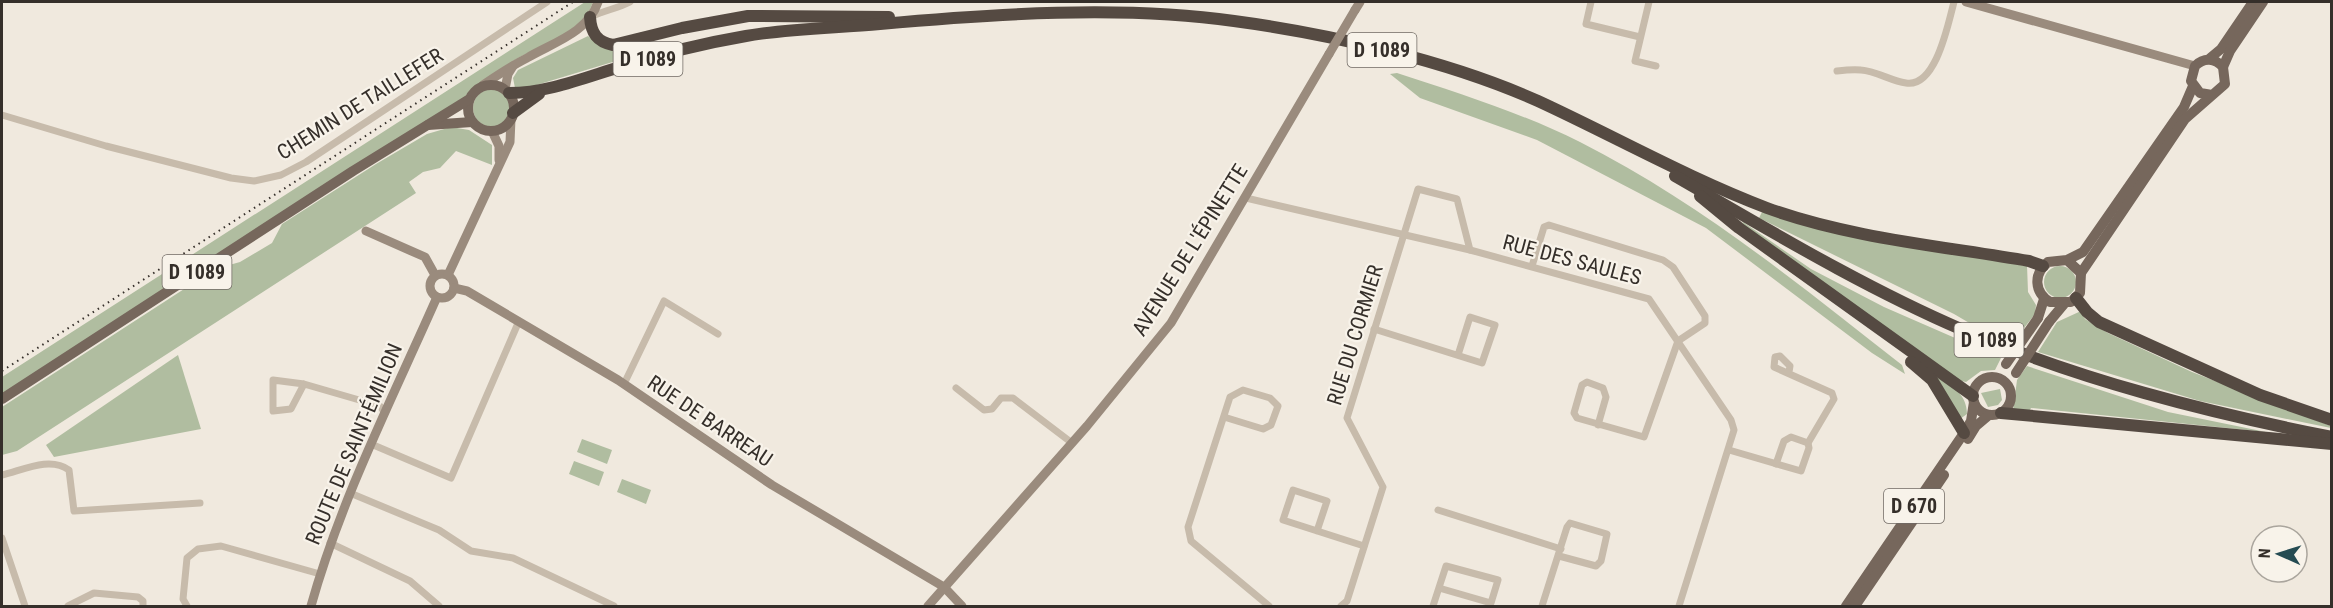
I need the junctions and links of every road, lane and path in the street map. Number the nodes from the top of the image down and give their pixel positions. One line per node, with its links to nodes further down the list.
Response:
1 (547, 2): 26 (street, CHEMIN DE TAILLEFER)
2 (598, 2): 11 (street)
3 (630, 2): 11 (street)
4 (1592, 2): 13 (street)
5 (1649, 2): 13 (street)
6 (1954, 2): 19 (street)
7 (1966, 2): 17 (street)
8 (2253, 2): 14 (main road)
9 (2263, 2): 18 (main road)
10 (1357, 6): 34 (street, AVENUE DE L'ÉPINETTE, bridge)
11 (590, 17): 12 (highway, D 1089); 15 (street)
12 (933, 19): 22 (highway, D 1089); 30 (highway, D 1089)
13 (1640, 37): 16 (street)
14 (2209, 59): 17 (main road); 18 (main road)
15 (513, 66): 20 (street); 23 (street)
16 (1656, 66)
17 (2195, 66): 21 (main road)
18 (2223, 67): 24 (main road)
19 (1837, 71)
20 (483, 85): 23 (main road); 25 (main road)
21 (2193, 86): 24 (main road); 38 (main road)
22 (547, 89): 23 (highway, D 1089); 27 (highway, D 1089)
23 (507, 91): 27 (main road)
24 (2212, 95): 41 (main road)
25 (468, 100): 28 (main road); 29 (main road, D 1089)
26 (2, 115)
27 (512, 116): 31 (main road); 32 (street)
28 (472, 122): 29 (main road, D 1089); 31 (main road)
29 (428, 125): 61 (main road, D 1089)
30 (1585, 125): 33 (highway, D 1089); 40 (highway)
31 (492, 131): 32 (street)
32 (499, 163): 42 (street)
33 (1673, 174): 51 (highway); 69 (highway, D 1089)
34 (1246, 198): 36 (street, RUE DES SAULES); 70 (street, AVENUE DE L'ÉPINETTE)
35 (366, 231): 43 (street)
36 (1403, 236): 37 (street, RUE DES SAULES); 37 (street, RUE DES SAULES); 50 (street, RUE DU CORMIER)
37 (1470, 250): 39 (street, RUE DES SAULES)
38 (2067, 260): 40 (main road); 41 (main road)
39 (1532, 266): 53 (street, RUE DES SAULES); 53 (street)
40 (2043, 266): 46 (main road)
41 (2082, 273): 47 (main road)
42 (448, 275): 43 (street); 44 (street)
43 (435, 276): 45 (street)
44 (454, 288): 45 (street); 49 (street, RUE DE BARREAU)
45 (437, 297): 63 (street, ROUTE DE SAINT-ÉMILION)
46 (2044, 298): 48 (main road); 56 (main road, bridge)
47 (2076, 298): 48 (main road); 66 (highway)
48 (2064, 304): 59 (main road, bridge)
49 (519, 321): 58 (street, RUE DE BARREAU); 72 (street)
50 (1374, 329): 54 (street); 83 (street, RUE DU CORMIER)
51 (1880, 332): 62 (highway); 68 (highway)
52 (718, 334): 58 (street)
53 (1678, 341): 67 (street); 74 (street, RUE DES SAULES)
54 (1458, 355): 54 (street)
55 (1789, 372): 71 (street)
56 (1998, 377): 59 (main road); 62 (main road)
57 (304, 384): 57 (street); 63 (street)
58 (624, 384): 86 (street, RUE DE BARREAU)
59 (2008, 385): 64 (main road)
60 (956, 388): 70 (street)
61 (2, 399)
62 (1973, 399): 64 (main road); 68 (main road, D 670)
63 (385, 412): 72 (street, ROUTE DE SAINT-ÉMILION)
64 (1995, 414): 73 (highway); 103 (main road, D 670)
65 (1224, 417): 65 (street); 97 (street)
66 (2331, 420)
67 (1598, 424): 67 (street)
68 (1964, 433): 102 (main road, D 670)
69 (2331, 437)
70 (1072, 443): 86 (street, AVENUE DE L'ÉPINETTE)
71 (1808, 443): 75 (street); 75 (street)
72 (371, 444): 77 (street, ROUTE DE SAINT-ÉMILION)
73 (2331, 444)
74 (1729, 450): 75 (street); 101 (street, RUE DES SAULES)
75 (1776, 464)
76 (2, 475): 78 (street)
77 (350, 493): 82 (street, ROUTE DE SAINT-ÉMILION); 94 (street)
78 (200, 503)
79 (1438, 510): 84 (street)
80 (1317, 531): 80 (street); 83 (street)
81 (2, 538): 88 (street)
82 (330, 543): 85 (street, ROUTE DE SAINT-ÉMILION); 93 (street)
83 (1364, 546): 98 (street, RUE DU CORMIER)
84 (1560, 553): 84 (street); 100 (street)
85 (320, 574): 91 (street); 92 (street, ROUTE DE SAINT-ÉMILION)
86 (944, 587): 95 (street, AVENUE DE L'ÉPINETTE); 96 (street, RUE DE BARREAU)
87 (1439, 588): 87 (street); 99 (street)
88 (25, 606)
89 (68, 606): 90 (street)
90 (142, 606)
91 (187, 606)
92 (311, 606)
93 (439, 606)
94 (615, 606)
95 (928, 606)
96 (962, 606)
97 (1269, 606)
98 (1341, 606)
99 (1433, 606)
100 (1542, 606)
101 (1679, 606)
102 (1846, 606)
103 (1855, 606)

